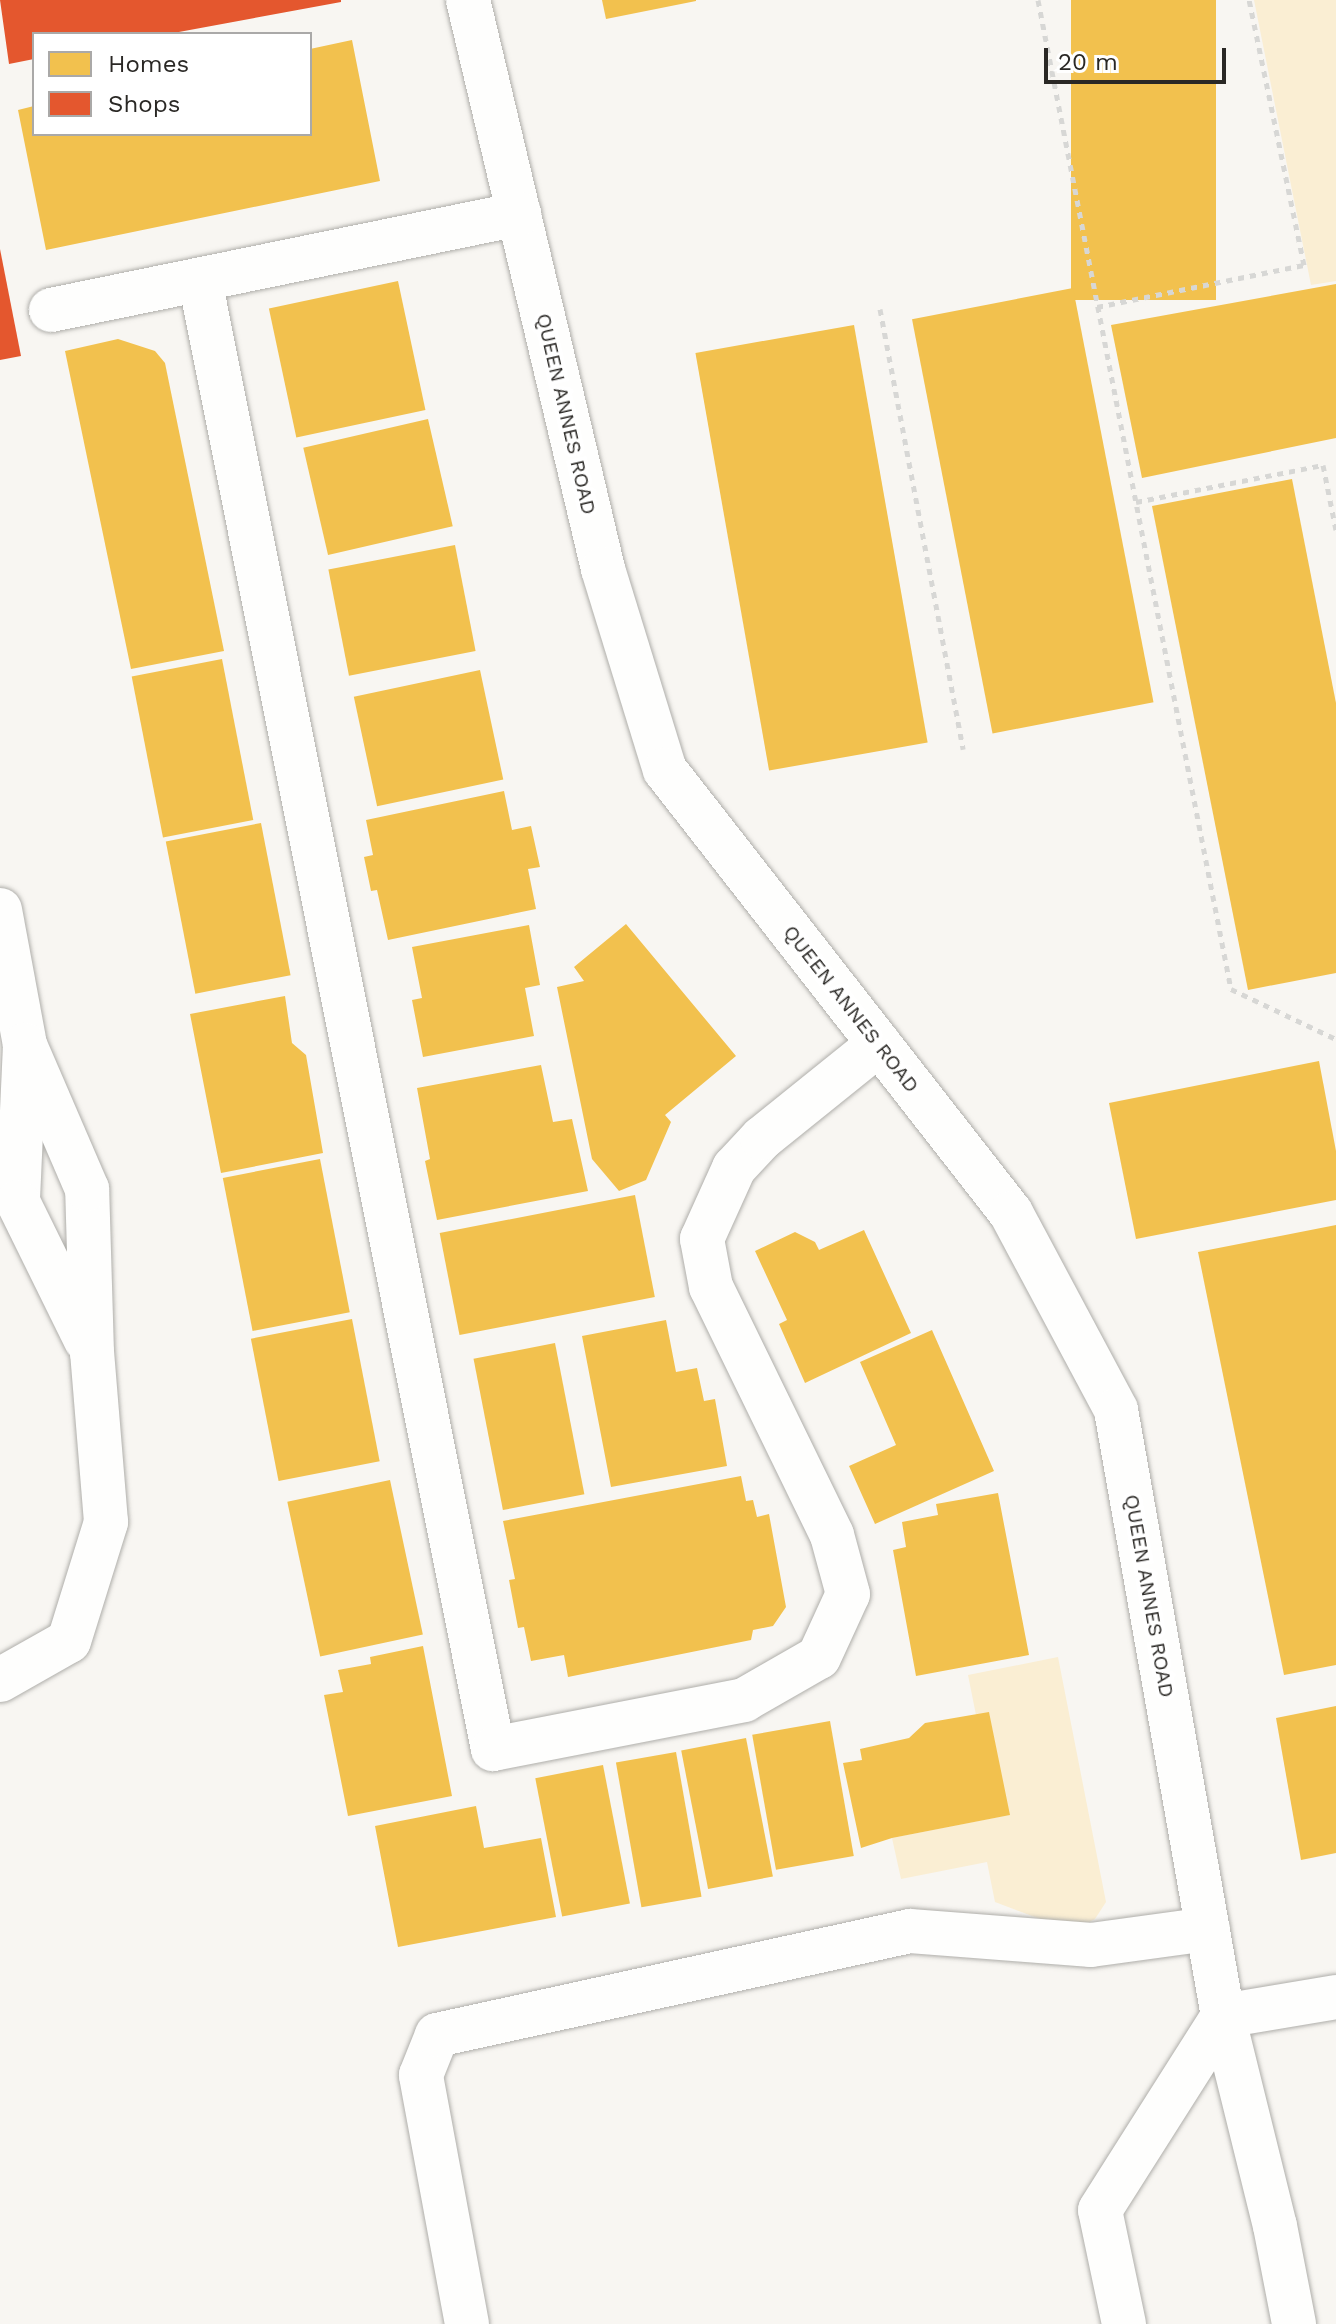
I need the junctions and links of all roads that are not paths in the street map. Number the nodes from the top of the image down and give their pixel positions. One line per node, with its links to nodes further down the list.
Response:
1 (468, 0): 2 (street, QUEEN ANNES ROAD)
2 (519, 214): 3 (street); 6 (street, QUEEN ANNES ROAD)
3 (200, 280): 4 (street); 6 (street)
4 (51, 310)
5 (0, 910): 7 (street)
6 (879, 1044): 10 (street, QUEEN ANNES ROAD)
7 (25, 1045): 8 (street); 8 (street)
8 (92, 1353): 9 (street)
9 (0, 1680)
10 (1208, 1929): 12 (street, QUEEN ANNES ROAD); 13 (street)
11 (1336, 1997): 12 (street)
12 (1223, 2016): 14 (street); 15 (street, QUEEN ANNES ROAD)
13 (467, 2324)
14 (1124, 2324)
15 (1294, 2324)

